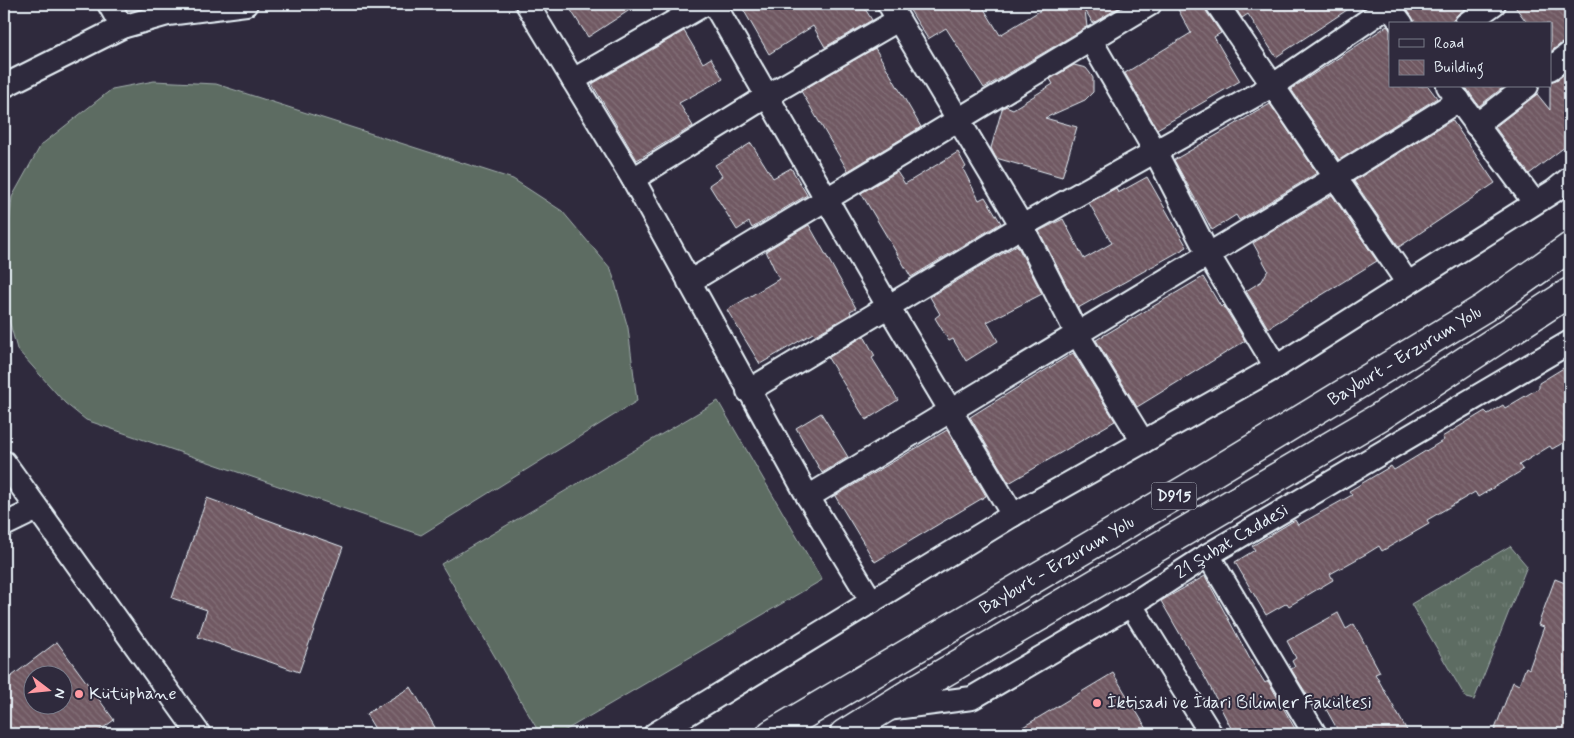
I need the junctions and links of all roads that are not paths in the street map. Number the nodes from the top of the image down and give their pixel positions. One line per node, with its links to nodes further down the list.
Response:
1 (109, 4): 12 (street)
2 (246, 4): 12 (street)
3 (527, 4): 16 (street)
4 (705, 4): 16 (street)
5 (714, 4): 21 (street)
6 (1150, 4): 13 (street)
7 (1217, 4): 18 (street)
8 (1494, 4): 11 (street)
9 (1392, 11): 18 (street)
10 (894, 12): 21 (street); 22 (street)
11 (1469, 22)
12 (122, 27): 17 (street)
13 (1090, 39): 22 (street); 24 (street)
14 (1570, 54): 15 (street)
15 (1552, 68)
16 (573, 80): 27 (street)
17 (4, 86)
18 (1272, 86): 24 (street); 25 (street)
19 (1524, 88): 23 (street)
20 (1453, 93): 23 (street); 25 (street)
21 (767, 96): 27 (street); 28 (street)
22 (958, 120): 28 (street); 30 (street)
23 (1476, 125): 29 (street)
24 (1154, 151): 30 (street); 32 (street)
25 (1336, 177): 32 (street); 34 (street)
26 (1570, 178): 29 (street)
27 (632, 179): 33 (street)
28 (826, 197): 33 (street); 36 (street)
29 (1534, 202): 34 (street)
30 (1022, 226): 36 (street); 37 (street)
31 (1570, 247): 54 (highway, Bayburt - Erzurum Yolu / D915)
32 (1208, 254): 37 (street); 39 (street)
33 (689, 282): 40 (street)
34 (1407, 282): 39 (street)
35 (1570, 292): 51 (highway, Bayburt - Erzurum Yolu / D915)
36 (888, 306): 40 (street); 41 (street)
37 (1077, 334): 41 (street); 42 (street)
38 (1570, 342): 48 (street, 21 Şubat Caddesi)
39 (1276, 367): 42 (street)
40 (748, 391): 44 (street)
41 (951, 411): 44 (street); 46 (street)
42 (1143, 442): 46 (street)
43 (4, 462): 45 (street)
44 (808, 497): 49 (street)
45 (37, 509): 47 (street); 52 (street)
46 (1013, 515): 49 (street)
47 (4, 525)
48 (1208, 555): 50 (street, 21 Şubat Caddesi); 57 (street)
49 (872, 602): 53 (street)
50 (1131, 605): 51 (street, 21 Şubat Caddesi); 56 (street)
51 (884, 710): 55 (highway, Bayburt - Erzurum Yolu / D915)
52 (198, 734)
53 (656, 734)
54 (771, 734)
55 (844, 734)
56 (1211, 734)
57 (1315, 734)

